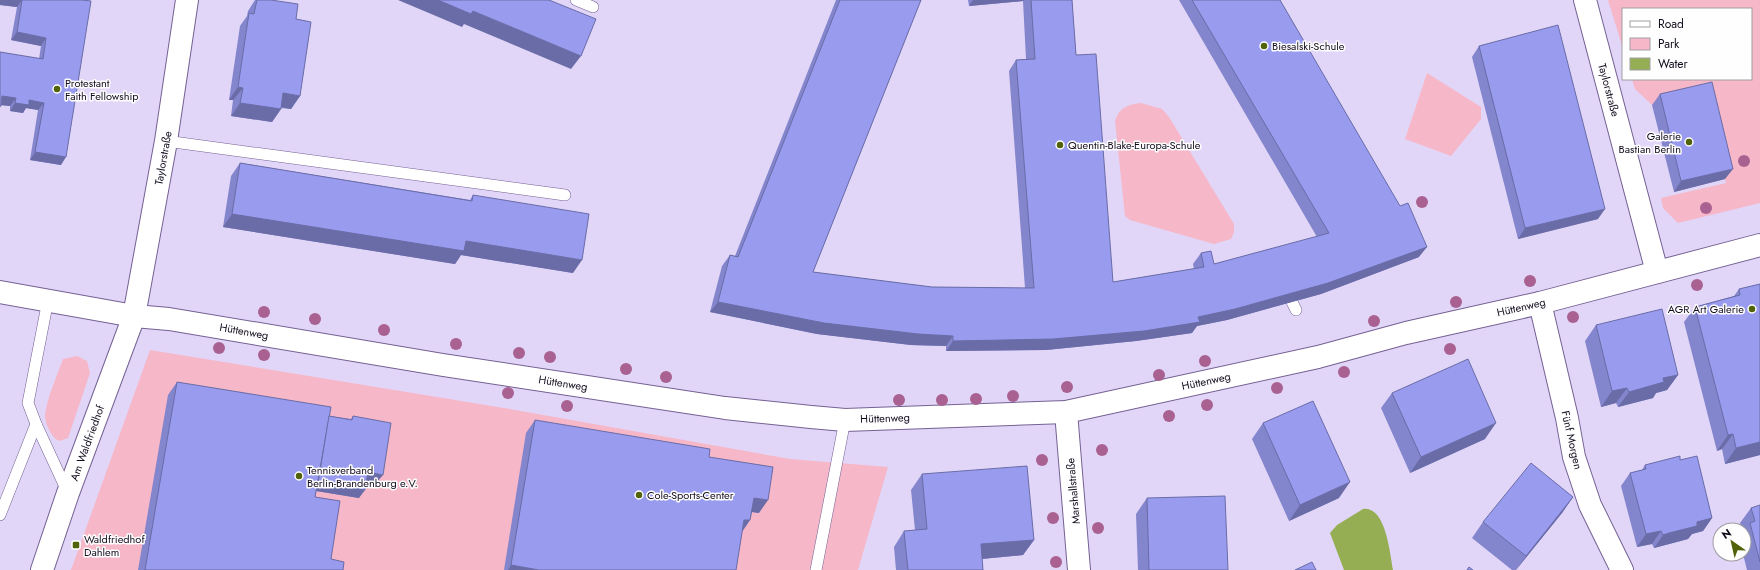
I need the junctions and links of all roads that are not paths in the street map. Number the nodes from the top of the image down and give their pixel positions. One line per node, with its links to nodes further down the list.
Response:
1 (187, 0): 5 (main road, Taylorstraße)
2 (576, 0): 4 (lane)
3 (1585, 0): 8 (main road, Taylorstraße)
4 (593, 7)
5 (166, 141): 6 (lane); 12 (main road, Taylorstraße)
6 (565, 195)
7 (1760, 245): 8 (main road, Hüttenweg)
8 (1657, 272): 11 (main road, Hüttenweg)
9 (0, 292): 10 (main road, Hüttenweg)
10 (48, 300): 12 (main road, Hüttenweg); 15 (lane)
11 (1540, 303): 13 (main road, Hüttenweg); 21 (main road, Fünf Morgen)
12 (134, 316): 14 (main road, Hüttenweg); 16 (main road, Am Waldfriedhof)
13 (1066, 412): 14 (main road, Hüttenweg); 20 (main road, Marshallstraße)
14 (845, 420): 19 (lane)
15 (36, 424): 16 (lane); 17 (lane)
16 (68, 493): 18 (main road, Am Waldfriedhof)
17 (0, 515)
18 (42, 570)
19 (816, 570)
20 (1079, 570)
21 (1622, 570)

